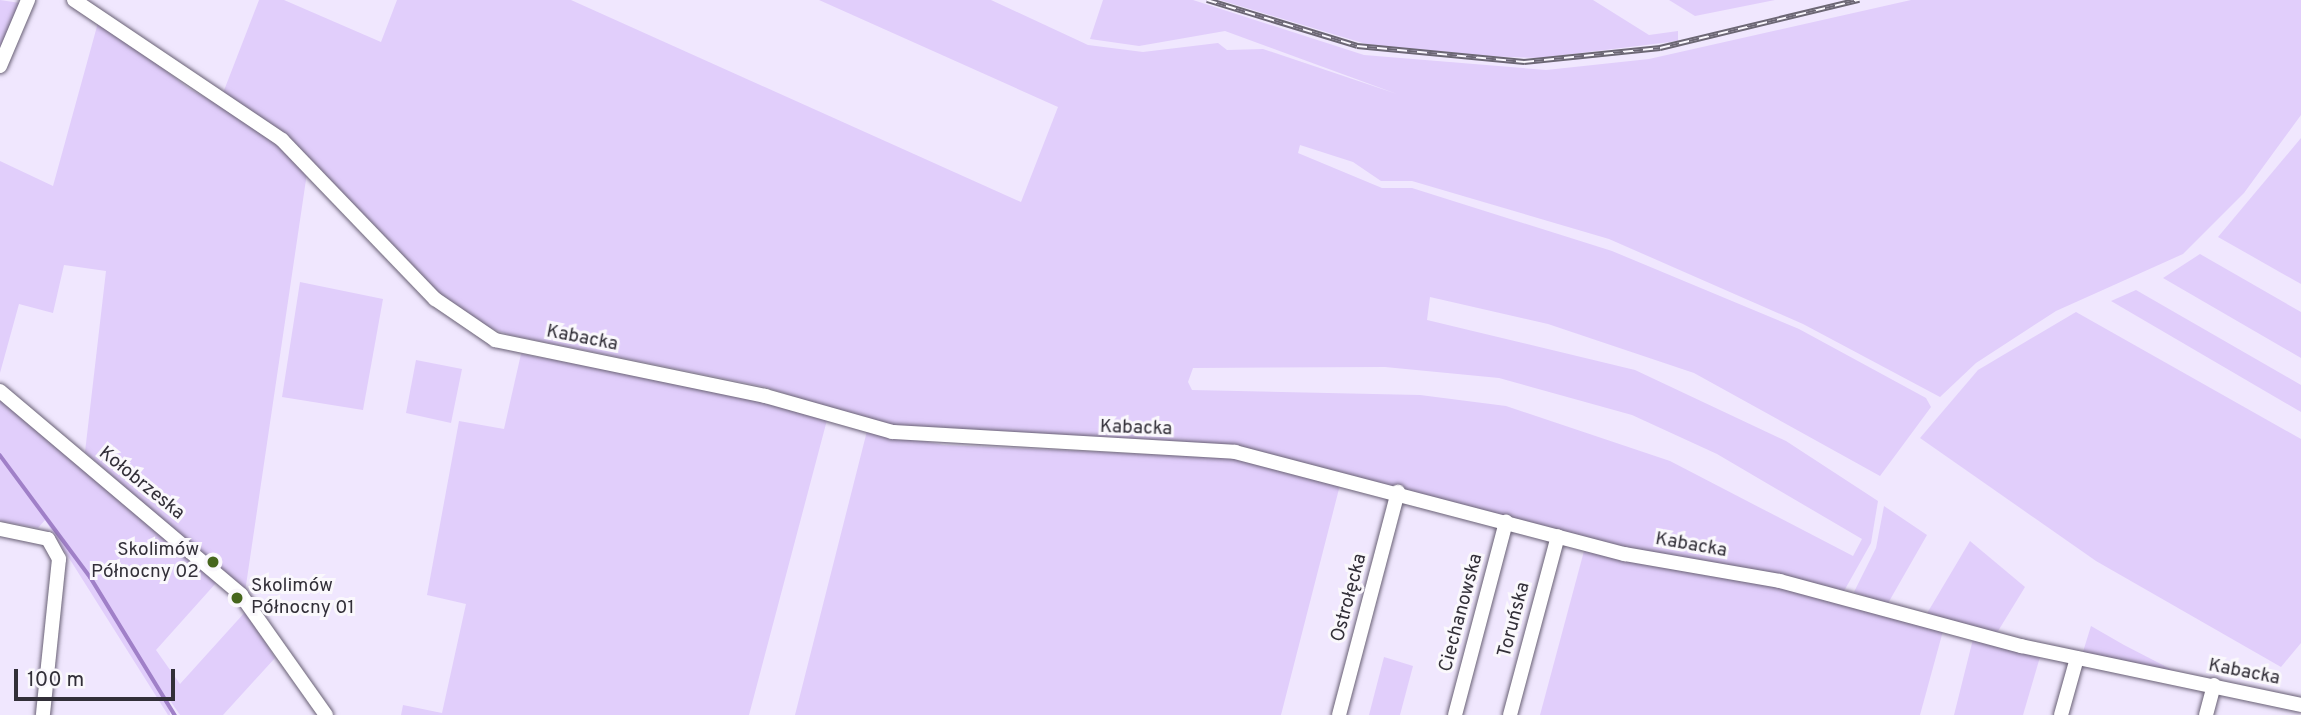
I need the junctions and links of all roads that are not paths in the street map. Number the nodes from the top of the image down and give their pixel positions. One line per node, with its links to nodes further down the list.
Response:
1 (28, 0): 3 (street)
2 (74, 0): 5 (street, Kabacka)
3 (0, 66)
4 (0, 391): 13 (street, Kołobrzeska)
5 (1398, 492): 6 (street, Kabacka); 14 (street, Ostrołęcka)
6 (1506, 522): 8 (street, Kabacka); 15 (street, Ciechanowska)
7 (0, 529): 12 (street)
8 (1558, 536): 9 (street, Kabacka); 16 (street, Toruńska)
9 (2077, 659): 10 (street, Kabacka); 17 (street)
10 (2214, 685): 11 (street, Kabacka); 18 (street)
11 (2301, 705)
12 (43, 715)
13 (326, 715)
14 (1339, 715)
15 (1455, 715)
16 (1510, 715)
17 (2062, 715)
18 (2206, 715)

